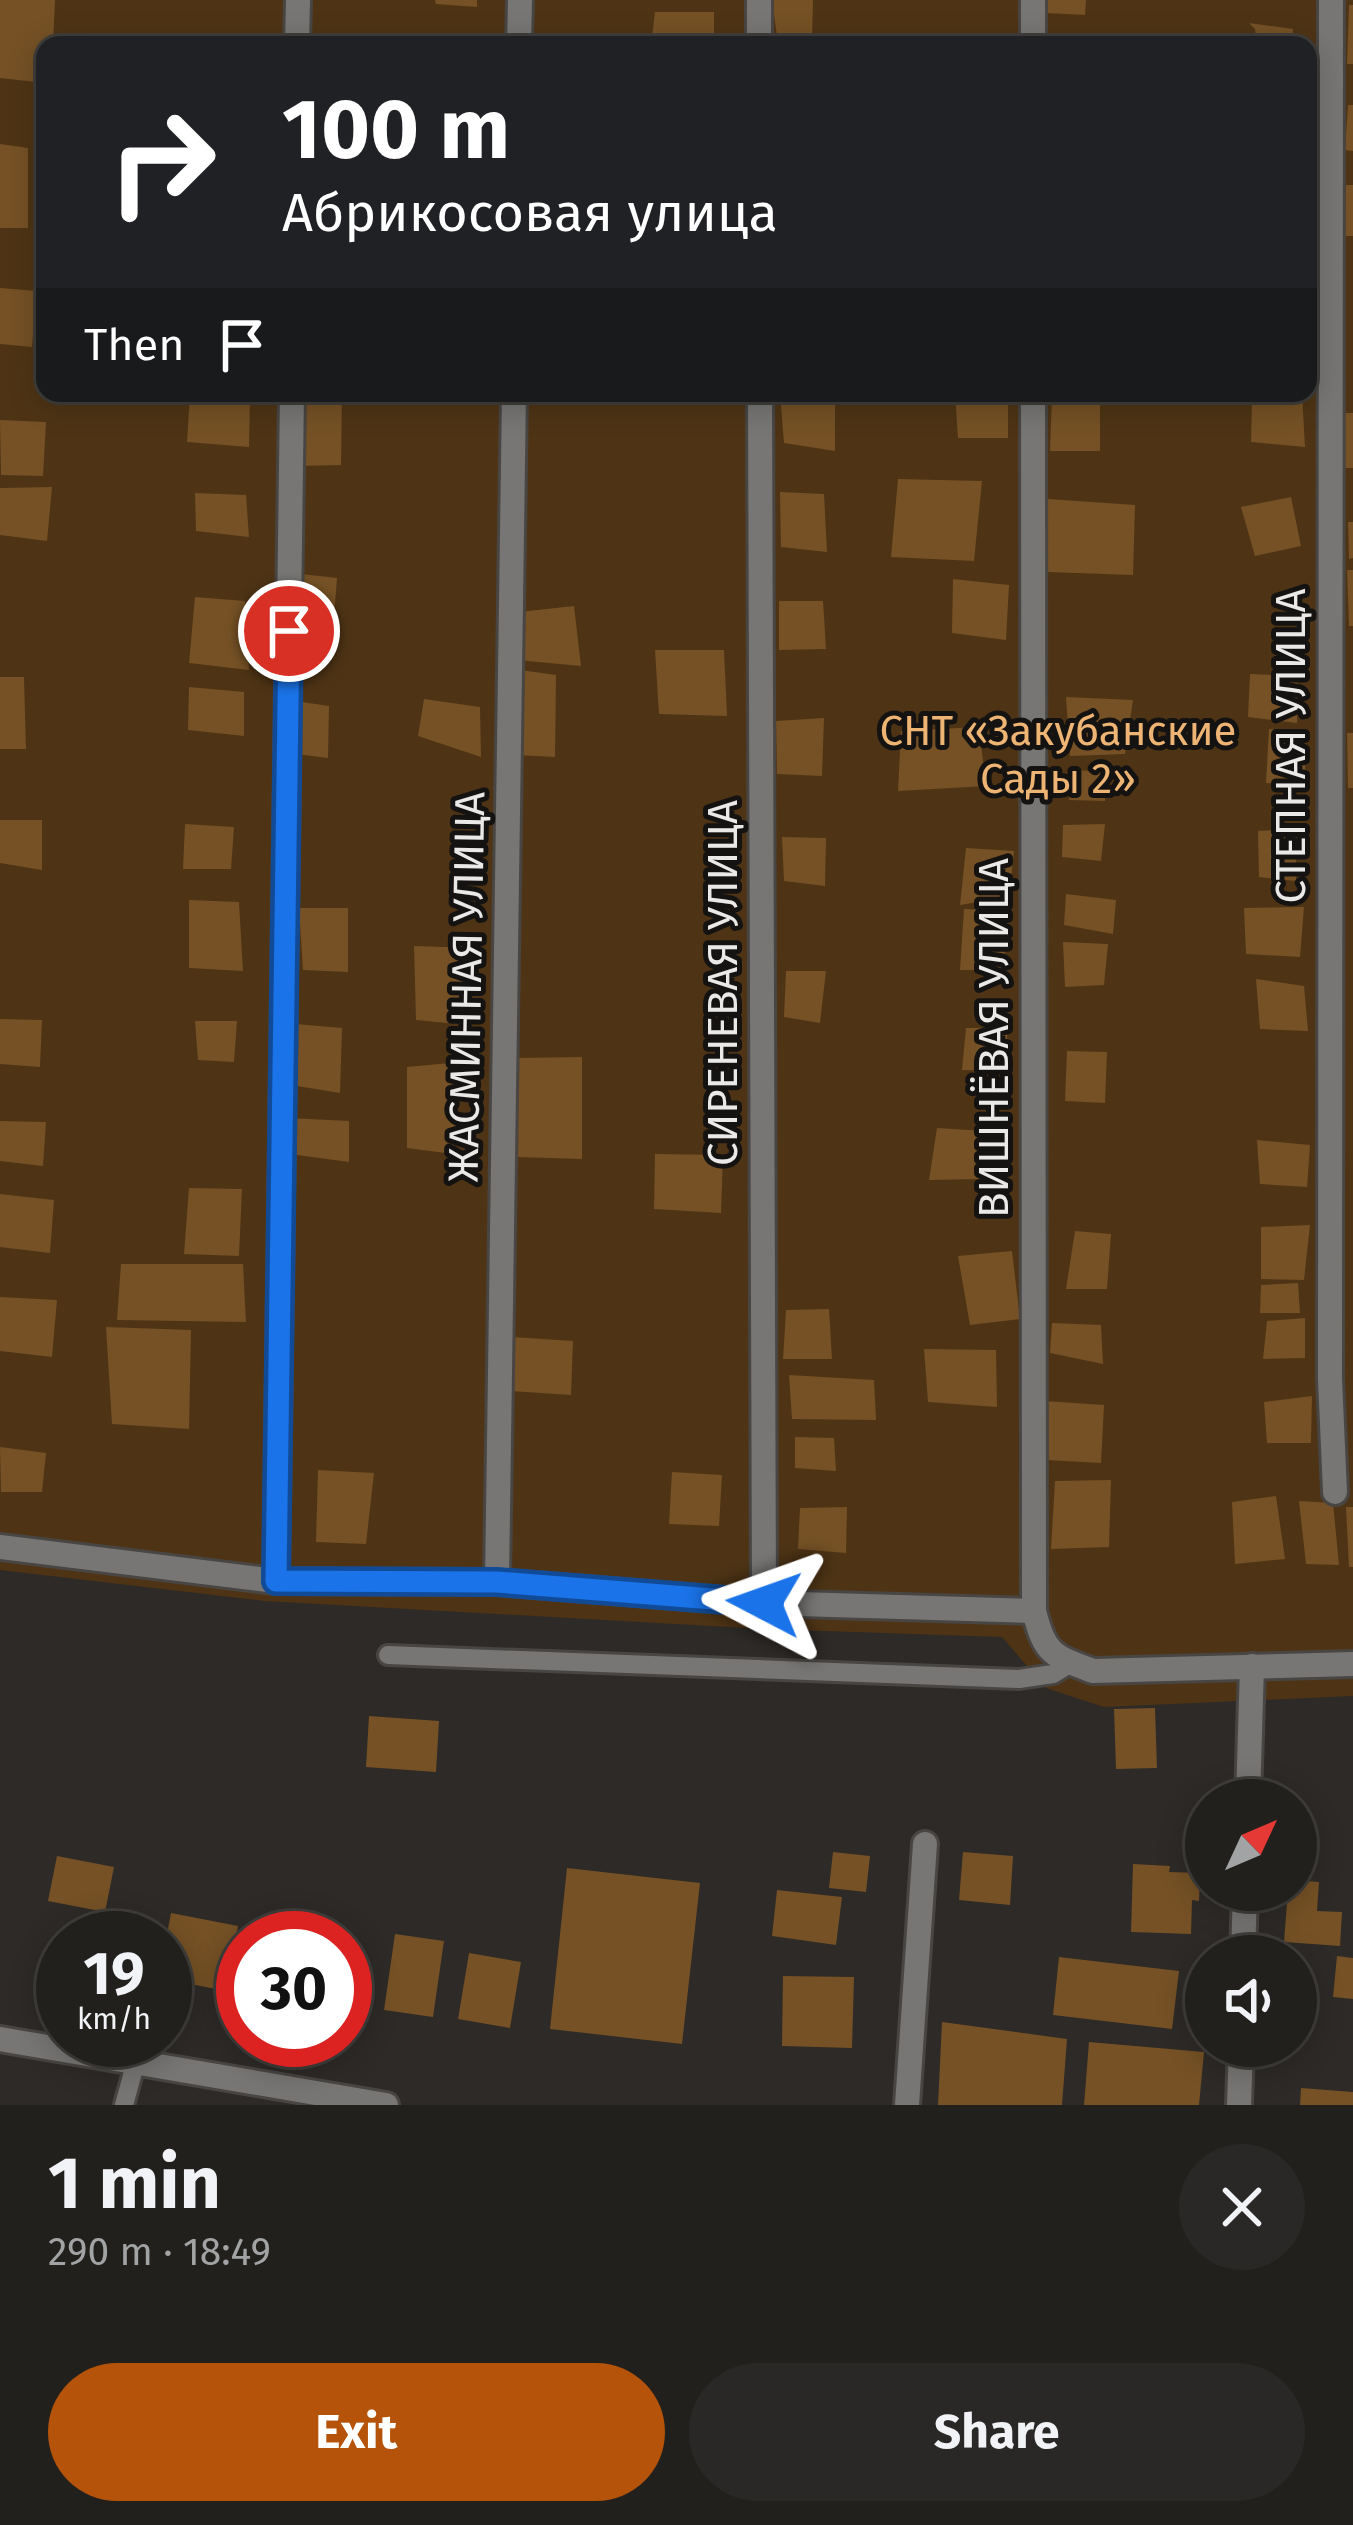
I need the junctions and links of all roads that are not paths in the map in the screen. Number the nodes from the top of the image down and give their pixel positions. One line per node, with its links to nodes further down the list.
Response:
1 (298, 0): 6 (street)
2 (520, 0): 7 (street)
3 (759, 0): 8 (street)
4 (1033, 0): 9 (street)
5 (1331, 0): 14 (street, СТЕПНАЯ УЛИЦА)
6 (297, 36)
7 (519, 36)
8 (759, 36)
9 (1033, 36)
10 (292, 402): 17 (street)
11 (514, 402): 18 (street, ЖАСМИННАЯ УЛИЦА)
12 (760, 402): 19 (street, СИРЕНЕВАЯ УЛИЦА)
13 (1033, 402): 20 (street, ВИШНЁВАЯ УЛИЦА)
14 (1341, 1380): 15 (street, СТЕПНАЯ УЛИЦА)
15 (1335, 1492)
16 (0, 1547): 17 (street)
17 (276, 1581): 18 (street)
18 (497, 1582): 19 (street)
19 (764, 1603): 20 (street)
20 (1034, 1611): 22 (street)
21 (388, 1655): 22 (lane)
22 (1071, 1663): 24 (street)
23 (1353, 1664): 24 (street)
24 (1252, 1666): 25 (street)
25 (1249, 1779)
26 (925, 1844): 34 (street)
27 (0, 2039): 28 (street)
28 (36, 2045)
29 (134, 2067): 32 (lane)
30 (170, 2067): 33 (street)
31 (1240, 2067): 35 (street)
32 (124, 2105)
33 (386, 2105)
34 (907, 2105)
35 (1239, 2105)

